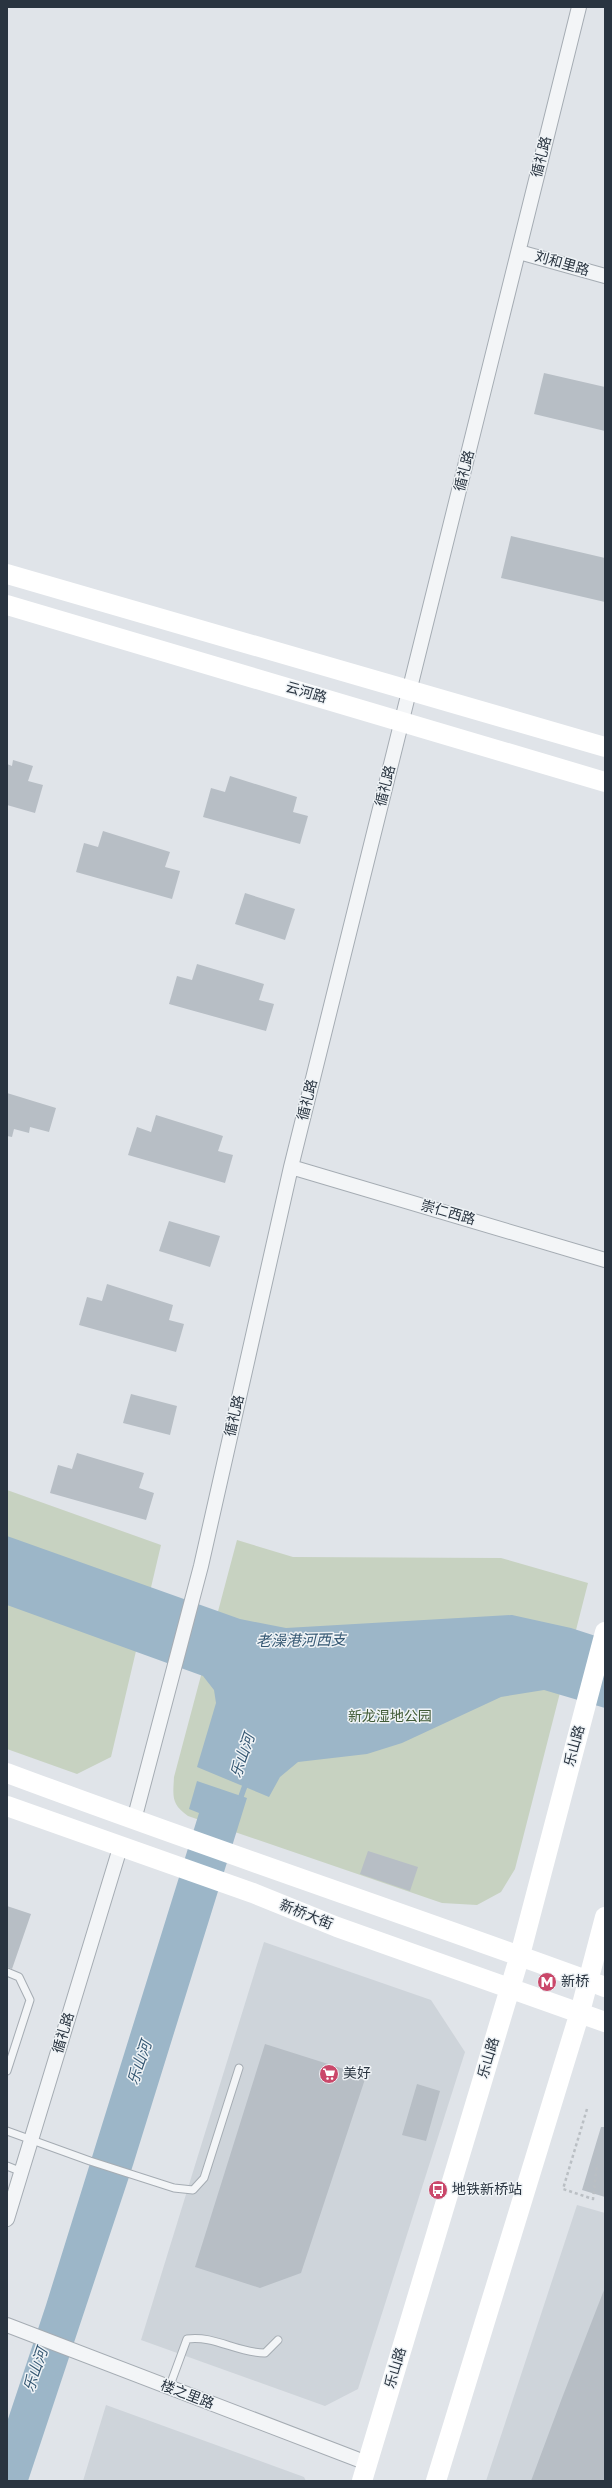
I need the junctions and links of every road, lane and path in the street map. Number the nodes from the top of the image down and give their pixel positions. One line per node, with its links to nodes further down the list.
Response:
1 (579, 7): 2 (street, 循礼路)
2 (519, 252): 3 (street, 刘和里路); 6 (street, 循礼路)
3 (605, 276)
4 (7, 574): 6 (street)
5 (7, 605): 7 (street, 云河路)
6 (411, 690): 7 (street, 循礼路); 8 (street)
7 (402, 721): 9 (street, 云河路); 10 (street, 循礼路)
8 (605, 747)
9 (605, 782)
10 (291, 1167): 11 (street, 崇仁西路); 15 (street, 循礼路)
11 (605, 1260)
12 (605, 1632): 18 (street, 乐山路)
13 (7, 1773): 15 (street)
14 (7, 1806): 16 (street, 新桥大街)
15 (134, 1820): 18 (street)
16 (120, 1848): 21 (street, 新桥大街); 28 (street, 循礼路)
17 (605, 1917): 20 (street)
18 (520, 1955): 20 (street); 21 (street, 乐山路)
19 (7, 1972): 25 (lane)
20 (597, 1984): 22 (street)
21 (510, 1988): 22 (street, 新桥大街); 36 (street, 乐山路)
22 (580, 2012): 23 (street, 新桥大街); 37 (street)
23 (605, 2022)
24 (239, 2068): 28 (lane)
25 (7, 2071)
26 (587, 2109): 29 (path)
27 (7, 2131): 28 (lane)
28 (32, 2140): 31 (street, 循礼路)
29 (597, 2164)
30 (7, 2166): 31 (lane)
31 (22, 2172): 32 (street, 循礼路)
32 (7, 2219)
33 (7, 2325): 35 (street, 楼之里路)
34 (278, 2340): 35 (lane)
35 (169, 2388): 36 (street, 楼之里路)
36 (365, 2472)
37 (436, 2481)

